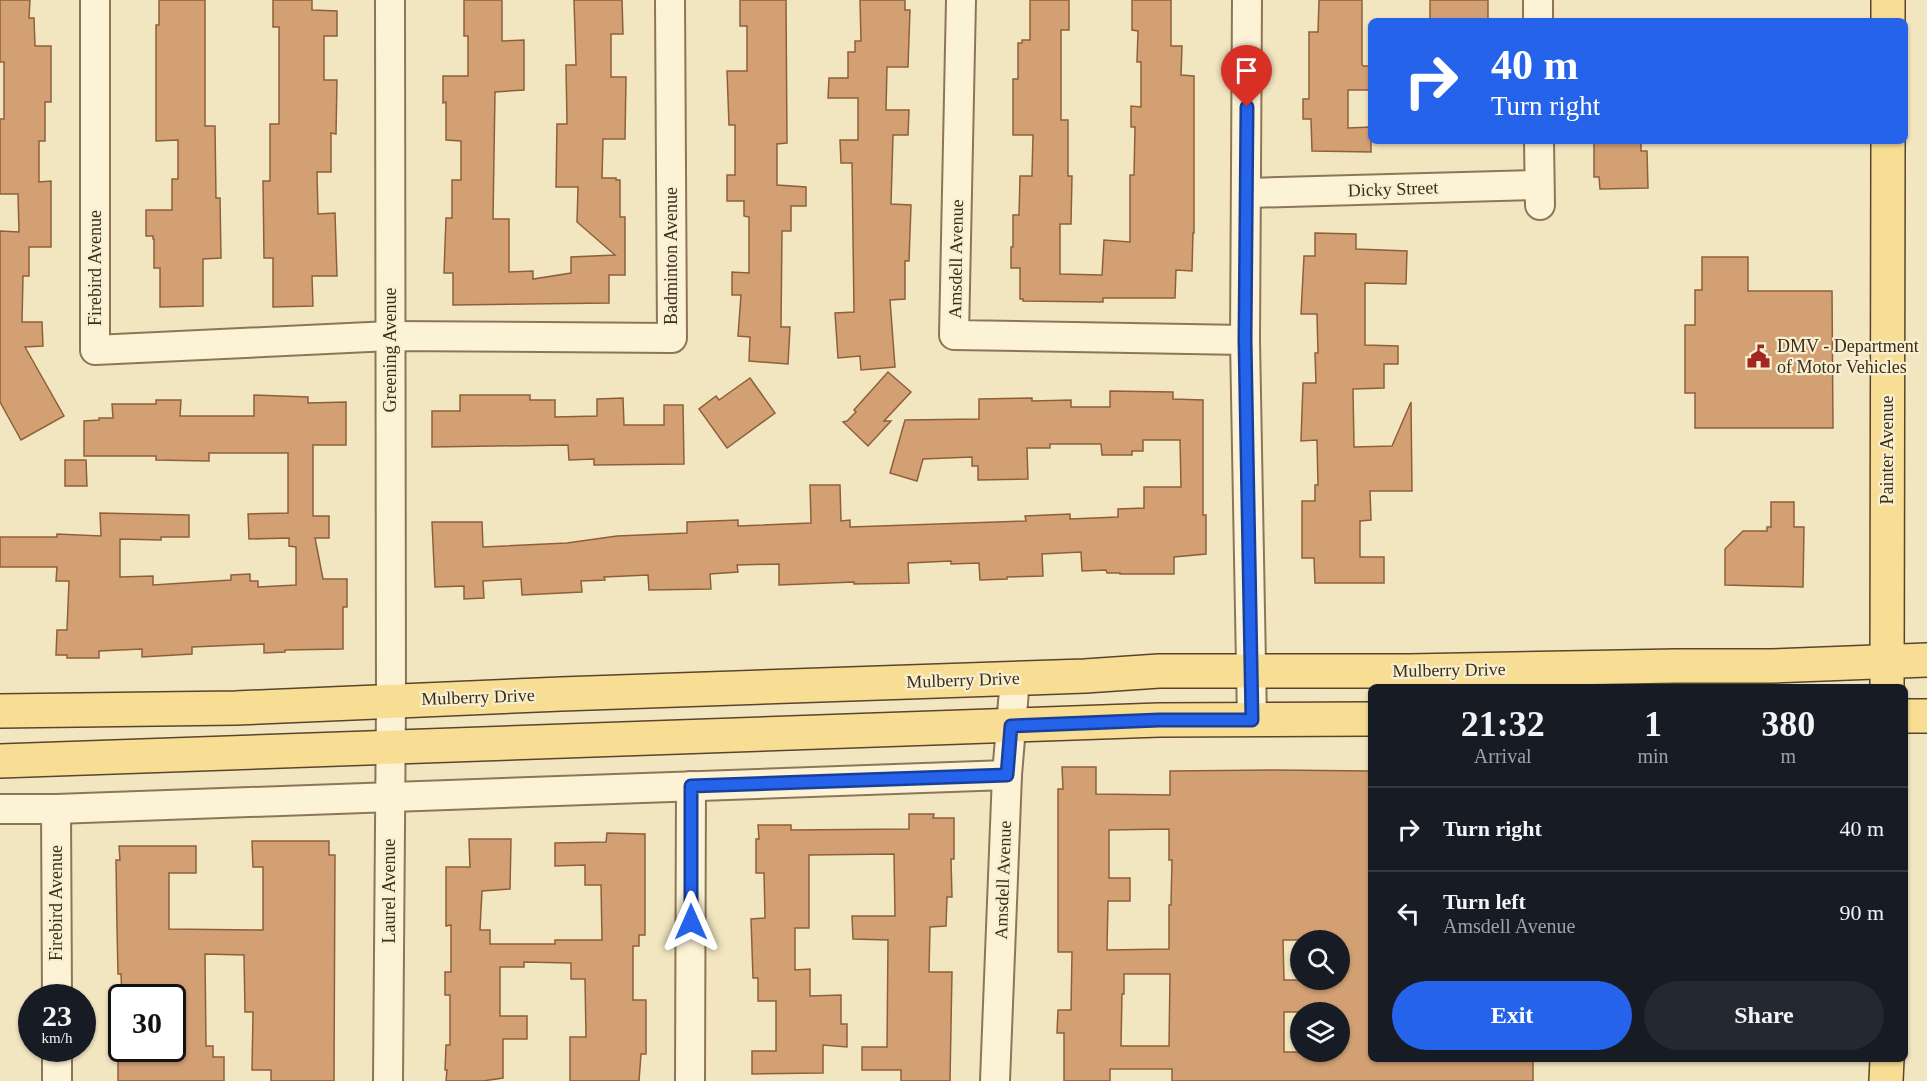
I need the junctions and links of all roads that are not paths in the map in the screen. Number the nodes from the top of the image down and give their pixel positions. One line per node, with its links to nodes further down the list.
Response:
1 (95, 0): 13 (street, Firebird Avenue)
2 (390, 0): 13 (street, Greening Avenue)
3 (670, 0): 13 (street, Badminton Avenue)
4 (961, 0): 14 (street, Amsdell Avenue)
5 (1247, 0): 12 (street)
6 (1538, 0): 8 (street)
7 (1888, 0): 9 (main road)
8 (1538, 18)
9 (1888, 18)
10 (1539, 144): 12 (street, Dicky Street)
11 (1887, 144): 17 (main road, Painter Avenue)
12 (1247, 193): 14 (street)
13 (390, 336): 19 (street, Greening Avenue)
14 (1245, 340): 16 (street)
15 (1927, 660): 17 (main road, Mulberry Drive)
16 (1253, 671): 17 (main road, Mulberry Drive); 18 (main road, Mulberry Drive); 24 (street)
17 (1887, 674)
18 (1015, 678): 19 (main road, Mulberry Drive); 25 (street, Amsdell Avenue)
19 (391, 701): 20 (main road, Mulberry Drive); 26 (street, Laurel Avenue)
20 (0, 711)
21 (1908, 716): 22 (main road)
22 (1927, 716)
23 (1368, 719): 24 (main road)
24 (1252, 720): 25 (main road)
25 (1011, 726): 26 (main road); 28 (street, Amsdell Avenue)
26 (390, 748): 27 (main road); 30 (street, Laurel Avenue)
27 (0, 761)
28 (1007, 775): 29 (street); 39 (street, Amsdell Avenue)
29 (691, 786): 30 (street); 38 (street)
30 (389, 796): 32 (street); 37 (street, Laurel Avenue)
31 (0, 809): 32 (street)
32 (56, 809): 33 (street, Firebird Avenue)
33 (57, 984)
34 (57, 1062): 36 (street)
35 (1887, 1062): 40 (main road)
36 (57, 1081)
37 (388, 1081)
38 (690, 1081)
39 (995, 1081)
40 (1887, 1081)

